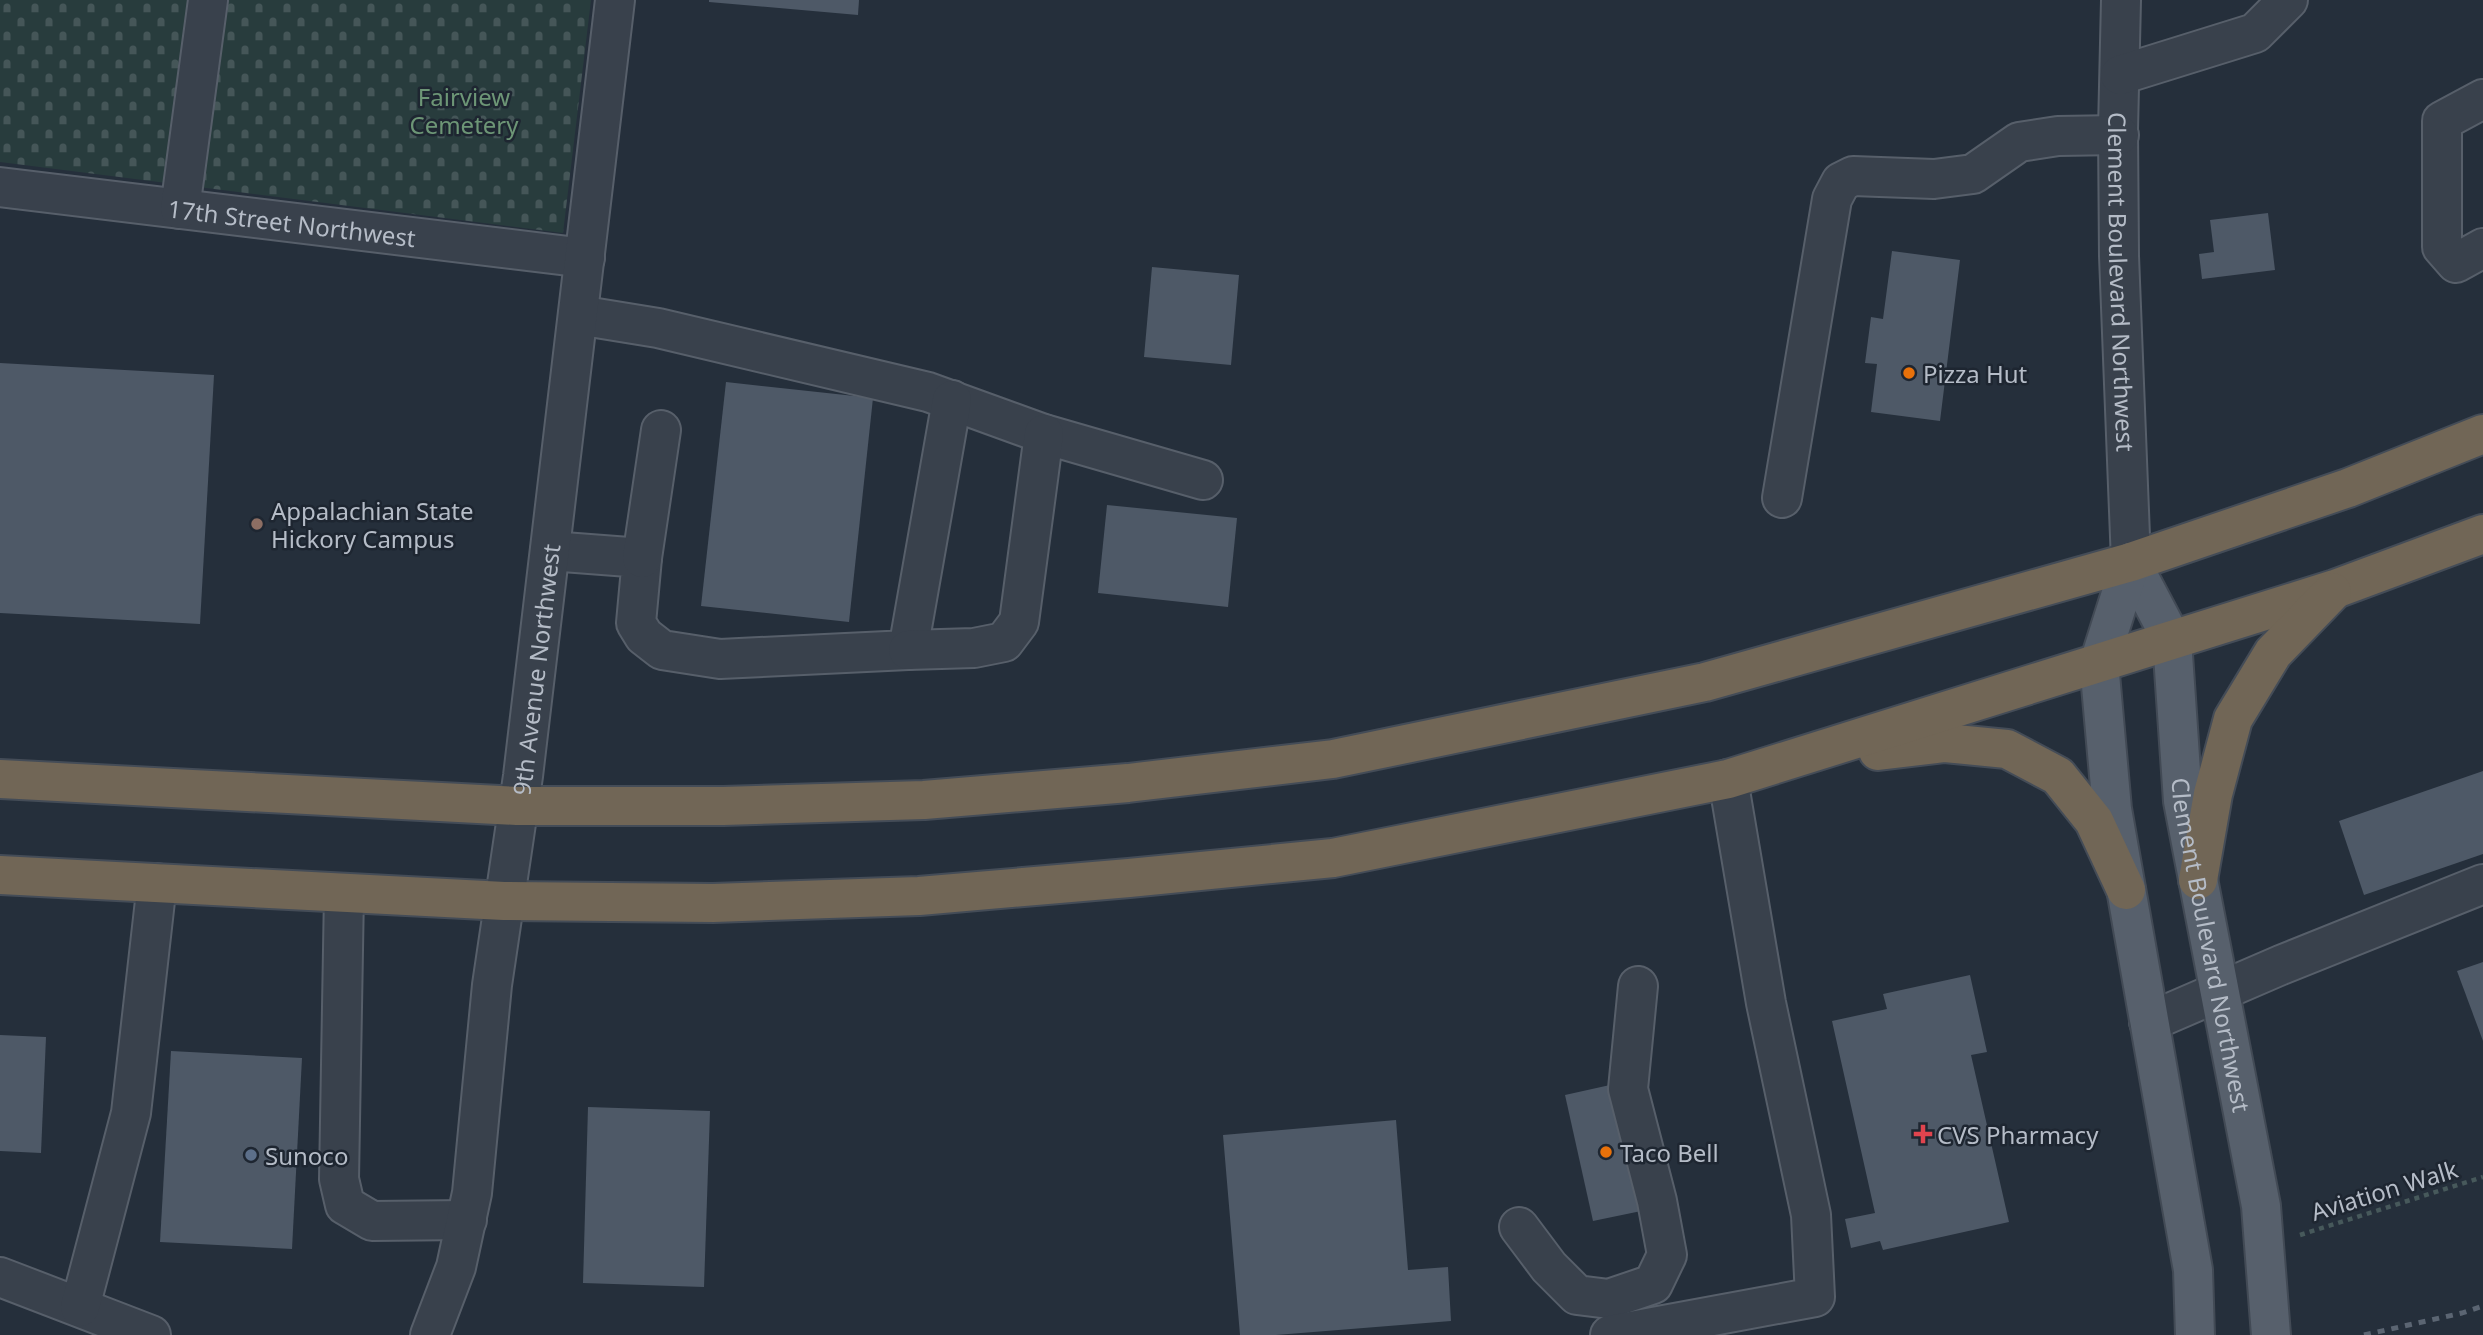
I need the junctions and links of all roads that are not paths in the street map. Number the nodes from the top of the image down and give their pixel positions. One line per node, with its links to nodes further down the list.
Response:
1 (208, 0): 9 (street)
2 (615, 0): 11 (street, 9th Avenue Northwest)
3 (2121, 0): 5 (street, Clement Boulevard Northwest)
4 (2288, 0): 5 (street)
5 (2120, 75): 7 (street, Clement Boulevard Northwest)
6 (2483, 99): 10 (street)
7 (2119, 135): 18 (street); 22 (street, Clement Boulevard Northwest)
8 (0, 187): 9 (street, 17th Street Northwest)
9 (180, 209): 11 (street, 17th Street Northwest)
10 (2483, 248)
11 (585, 258): 12 (street, 9th Avenue Northwest)
12 (578, 315): 13 (street); 20 (street, 9th Avenue Northwest)
13 (952, 400): 15 (street); 25 (street)
14 (661, 430): 21 (street)
15 (1044, 434): 17 (street); 25 (street)
16 (2483, 434): 22 (highway)
17 (1203, 480)
18 (1782, 498)
19 (2483, 534): 23 (highway)
20 (550, 551): 21 (street); 30 (street, 9th Avenue Northwest)
21 (642, 558): 25 (street)
22 (2131, 562): 24 (main road, Clement Boulevard Northwest); 26 (main road, Clement Boulevard Northwest); 30 (highway)
23 (2334, 589): 24 (highway); 32 (highway)
24 (2172, 640): 26 (highway); 32 (main road, Clement Boulevard Northwest)
25 (908, 650)
26 (2099, 663): 27 (highway); 35 (main road, Clement Boulevard Northwest)
27 (1782, 762): 29 (highway); 35 (highway)
28 (0, 779): 30 (highway)
29 (1728, 779): 37 (highway); 47 (street)
30 (517, 806): 37 (street, 9th Avenue Northwest)
31 (0, 875): 33 (highway)
32 (2198, 880): 39 (main road, Clement Boulevard Northwest)
33 (158, 883): 36 (highway); 44 (street)
34 (2483, 884): 39 (street)
35 (2126, 890): 40 (main road, Clement Boulevard Northwest)
36 (344, 893): 37 (highway); 41 (street)
37 (504, 901): 41 (street, 9th Avenue Northwest)
38 (1638, 986): 42 (street)
39 (2220, 991): 40 (street); 49 (main road, Clement Boulevard Northwest)
40 (2149, 1022): 48 (main road, Clement Boulevard Northwest)
41 (467, 1220): 46 (street, 9th Avenue Northwest)
42 (1519, 1227)
43 (0, 1277): 44 (street)
44 (80, 1307): 45 (street)
45 (151, 1335)
46 (430, 1335)
47 (1610, 1335)
48 (2195, 1335)
49 (2271, 1335)

